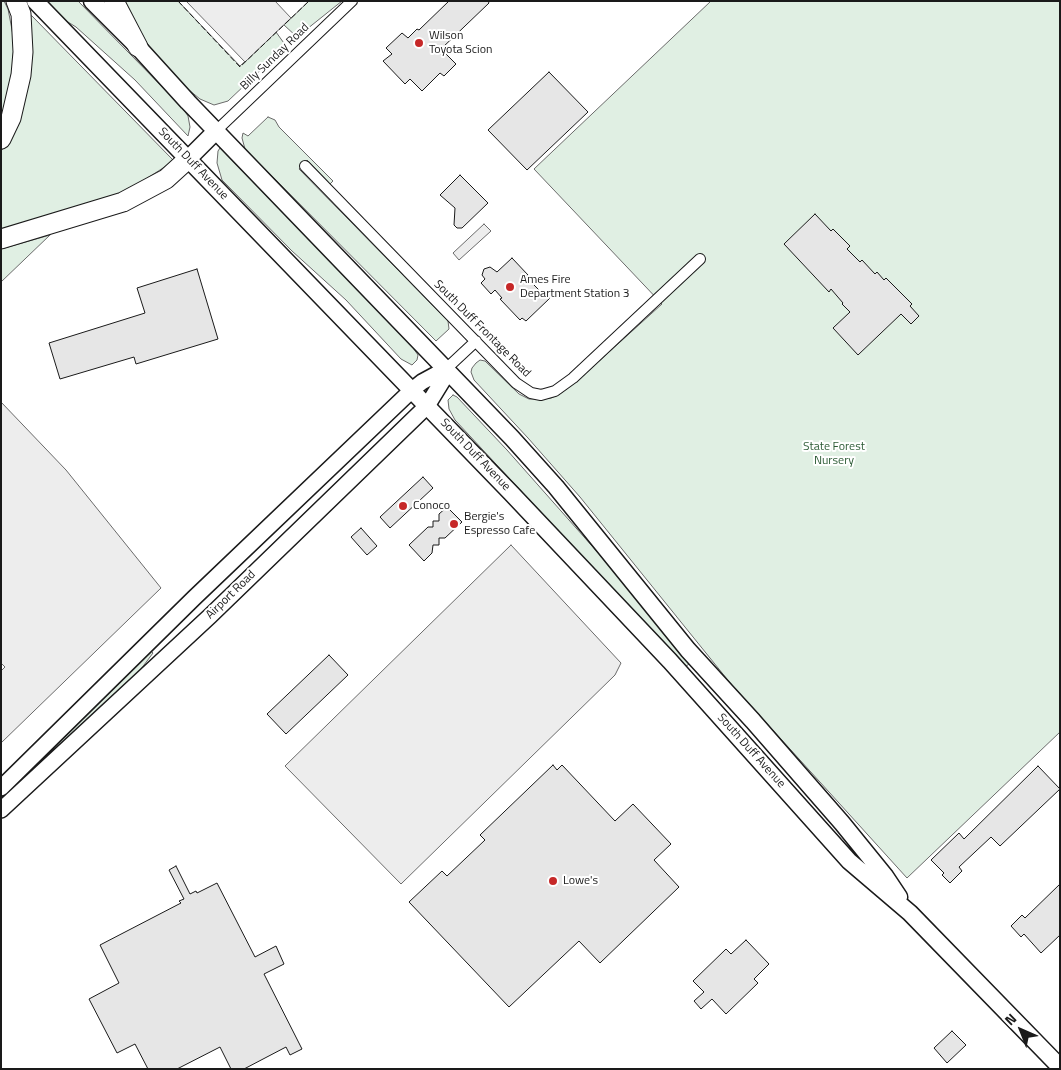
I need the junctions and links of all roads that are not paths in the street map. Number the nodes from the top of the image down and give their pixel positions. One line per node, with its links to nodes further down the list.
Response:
1 (16, 1): 8 (highway)
2 (34, 1): 9 (main road, South Duff Avenue)
3 (92, 1): 6 (main road, South Duff Avenue)
4 (114, 1): 6 (highway)
5 (352, 1): 7 (street, Billy Sunday Road)
6 (138, 47): 7 (main road, South Duff Avenue)
7 (216, 131): 9 (main road); 14 (main road, South Duff Avenue)
8 (1, 138)
9 (188, 159): 11 (highway); 15 (main road, South Duff Avenue)
10 (305, 166): 13 (street, South Duff Frontage Road)
11 (1, 239)
12 (700, 259): 13 (street, South Duff Frontage Road)
13 (476, 341): 14 (street, Airport Road)
14 (446, 369): 15 (main road, Airport Road); 16 (main road, Airport Road); 19 (main road, South Duff Avenue)
15 (412, 390): 16 (main road, South Duff Avenue); 17 (main road, Airport Road)
16 (428, 406): 18 (main road, Airport Road); 19 (main road, South Duff Avenue)
17 (1, 788)
18 (1, 810)
19 (910, 913): 20 (main road, South Duff Avenue)
20 (1060, 1067)

